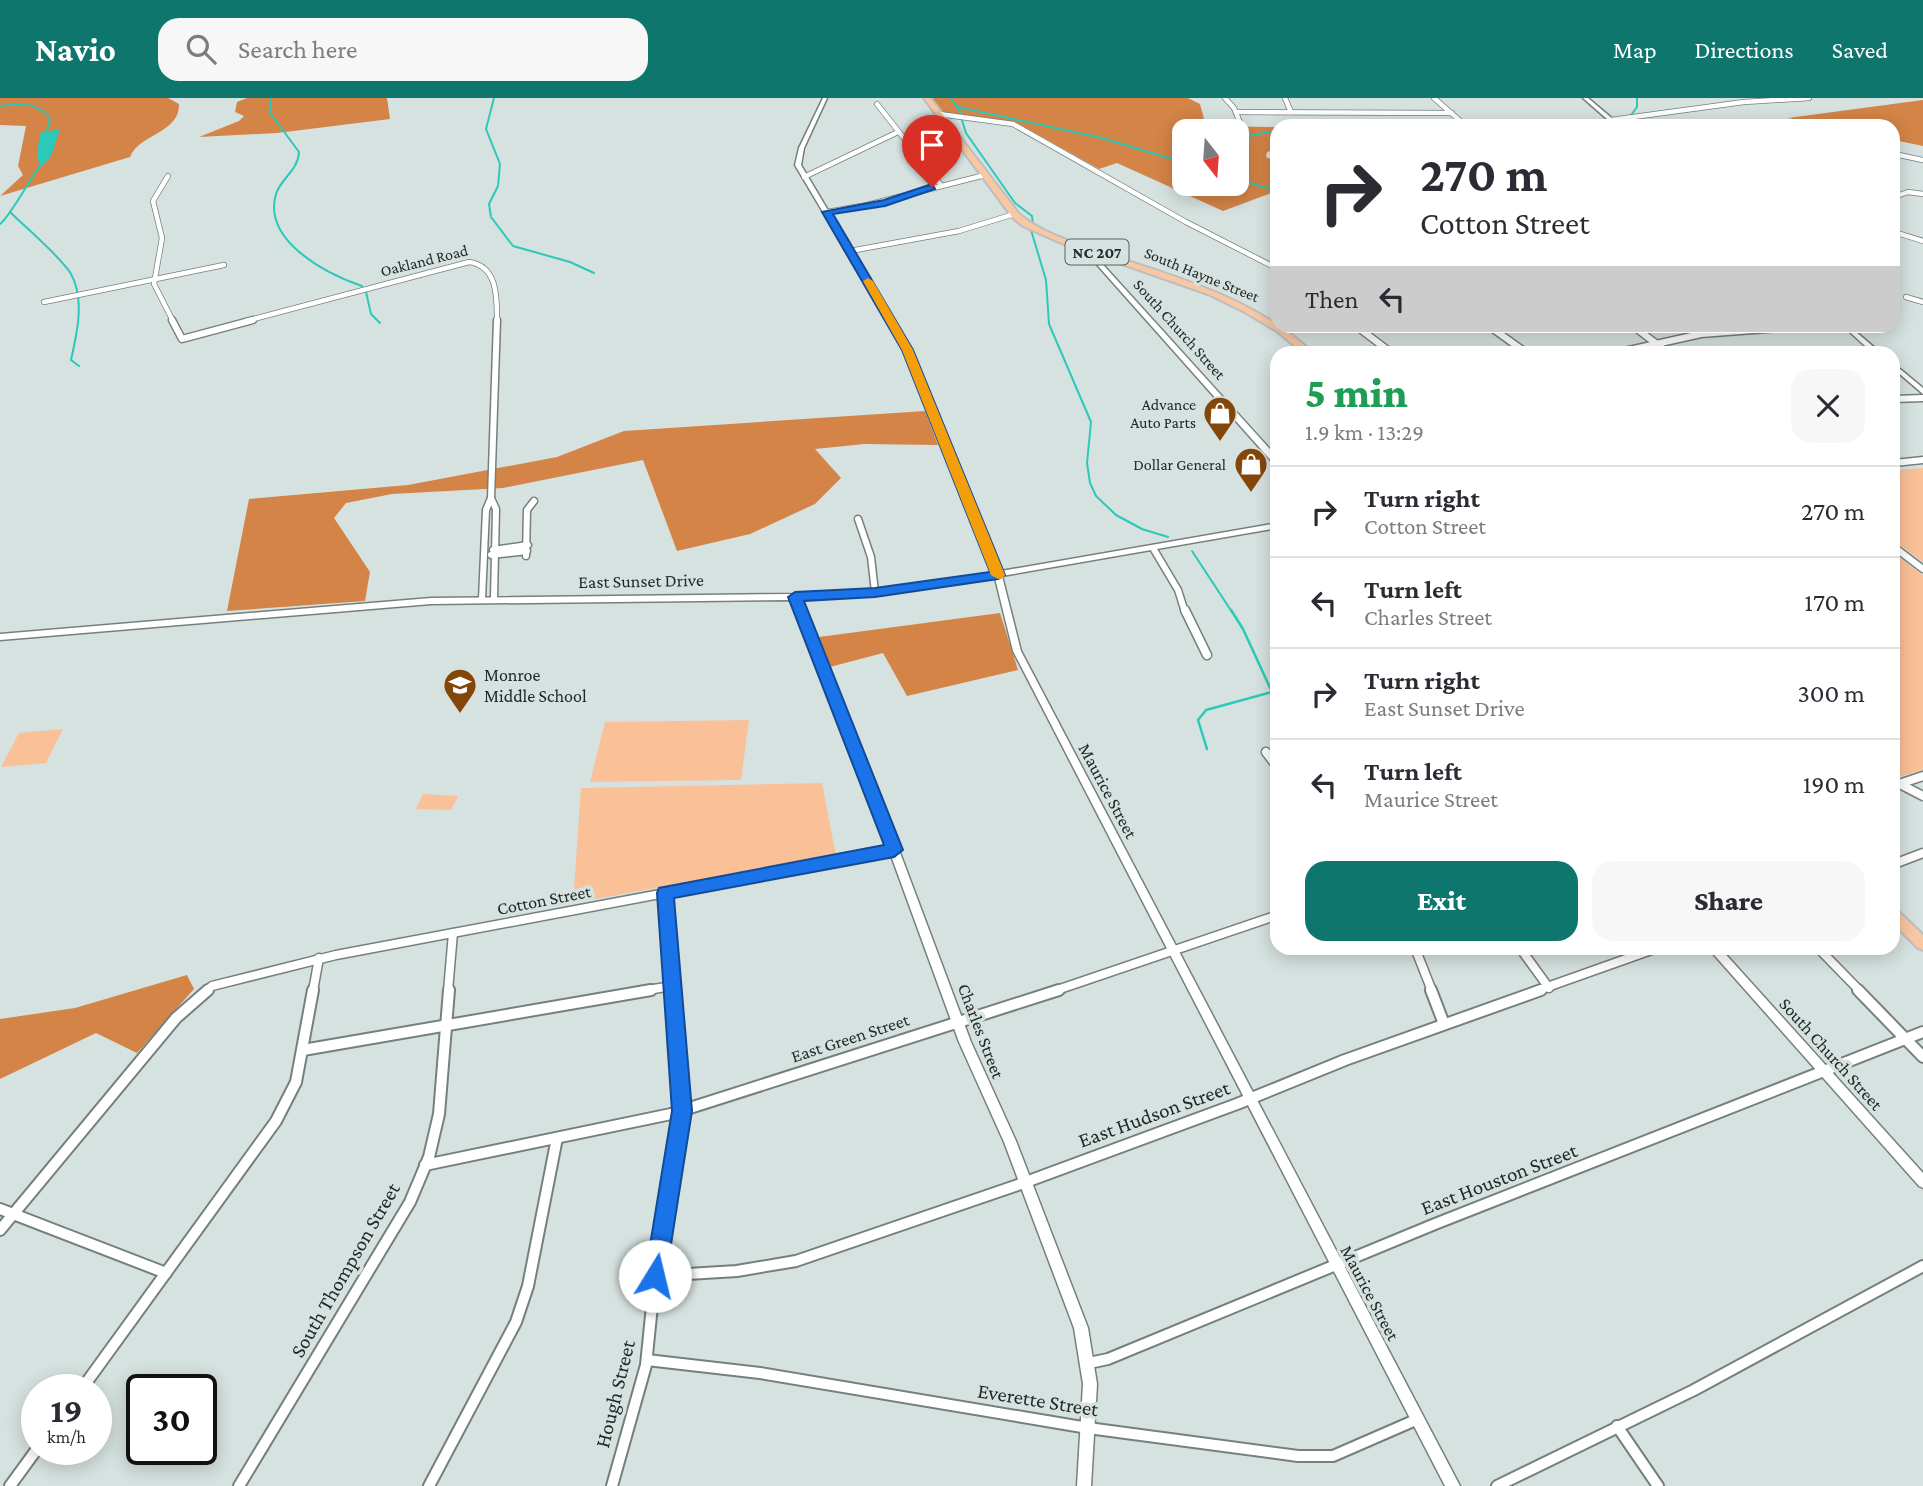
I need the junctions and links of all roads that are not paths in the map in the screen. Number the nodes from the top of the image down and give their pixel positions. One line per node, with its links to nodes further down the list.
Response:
1 (825, 98): 23 (street)
2 (927, 98): 13 (main road, South Hayne Street / NC 207)
3 (1225, 98): 10 (street)
4 (1285, 98): 11 (street)
5 (1434, 98): 12 (street)
6 (1585, 98): 16 (street)
7 (1809, 98): 8 (street)
8 (1785, 99): 17 (street)
9 (877, 104): 18 (street)
10 (1236, 112): 11 (street); 14 (street)
11 (1292, 112): 12 (street)
12 (1452, 113): 15 (street)
13 (939, 114): 21 (main road, South Hayne Street / NC 207); 34 (street)
14 (1239, 119)
15 (1458, 119)
16 (1610, 119)
17 (1619, 119)
18 (898, 132): 23 (street); 24 (street)
19 (1900, 155): 20 (street)
20 (1923, 160)
21 (985, 175): 24 (street); 28 (main road, South Hayne Street / NC 207)
22 (168, 176): 35 (street)
23 (804, 177): 27 (street, Maurice Street)
24 (940, 184): 27 (street)
25 (1923, 194): 26 (street)
26 (1900, 195)
27 (827, 212): 32 (street, Maurice Street)
28 (1014, 214): 31 (main road, South Hayne Street / NC 207); 32 (street)
29 (1900, 234): 30 (street)
30 (1923, 241)
31 (1085, 248): 39 (main road, South Hayne Street / NC 207); 57 (street, South Church Street)
32 (850, 251): 69 (street, Maurice Street)
33 (224, 265): 35 (street)
34 (1270, 265)
35 (153, 279): 37 (street); 60 (street, Oakland Road)
36 (1906, 297): 38 (street)
37 (44, 302)
38 (1923, 302)
39 (1270, 324)
40 (1285, 333): 47 (main road, South Hayne Street / NC 207)
41 (1365, 333): 48 (street)
42 (1499, 333): 49 (street)
43 (1643, 333): 46 (street)
44 (1710, 333): 46 (street)
45 (1854, 333): 52 (street)
46 (1655, 342): 50 (street); 51 (street)
47 (1301, 346)
48 (1382, 346)
49 (1517, 346)
50 (1640, 346)
51 (1660, 346)
52 (1870, 346)
53 (1900, 371): 54 (street)
54 (1923, 392)
55 (1923, 398): 56 (street)
56 (1900, 399)
57 (1270, 454)
58 (1923, 460): 59 (street)
59 (1900, 462)
60 (491, 498): 65 (street, Oakland Road); 67 (street, Oakland Road)
61 (534, 501): 65 (street)
62 (858, 519): 70 (street)
63 (1270, 526): 64 (street, East Sunset Drive)
64 (1153, 548): 69 (street, East Sunset Drive); 75 (street)
65 (496, 552): 67 (street); 72 (street, Oakland Road)
66 (1900, 552): 68 (street)
67 (484, 555): 73 (street, Oakland Road)
68 (1923, 569)
69 (998, 575): 70 (street, East Sunset Drive); 90 (street, Maurice Street)
70 (875, 593): 71 (street, East Sunset Drive)
71 (795, 597): 72 (street, East Sunset Drive); 82 (street, Charles Street)
72 (494, 598): 73 (street, East Sunset Drive)
73 (482, 599): 74 (street, East Sunset Drive)
74 (0, 637)
75 (1207, 655)
76 (1266, 752): 77 (street)
77 (1270, 757)
78 (1923, 776): 79 (street)
79 (1900, 782)
80 (1900, 783): 81 (street)
81 (1923, 796)
82 (894, 850): 85 (street, Cotton Street); 99 (street, Charles Street)
83 (1923, 853): 84 (street)
84 (1900, 862)
85 (666, 893): 88 (street, Cotton Street); 97 (street, Hough Street)
86 (1270, 918): 90 (street, East Green Street)
87 (1900, 922): 89 (main road)
88 (453, 933): 96 (street, Cotton Street); 101 (street, South Thompson Street)
89 (1923, 944)
90 (1172, 951): 99 (street, East Green Street); 107 (street, Maurice Street)
91 (1418, 955): 100 (street)
92 (1525, 955): 98 (street)
93 (1638, 955): 98 (street, East Hudson Street)
94 (1719, 955): 106 (street, South Church Street)
95 (1825, 955): 103 (street)
96 (319, 958): 104 (street); 114 (street, Cotton Street)
97 (673, 986): 101 (street); 108 (street, Hough Street)
98 (1549, 988): 100 (street, East Hudson Street)
99 (957, 1020): 108 (street, East Green Street); 111 (street, Charles Street)
100 (1444, 1024): 107 (street, East Hudson Street)
101 (446, 1026): 104 (street); 110 (street, South Thompson Street)
102 (1923, 1032): 103 (street, East Houston Street)
103 (1905, 1039): 105 (street); 106 (street, East Houston Street)
104 (303, 1050): 118 (street)
105 (1923, 1057)
106 (1823, 1071): 112 (street, South Church Street); 116 (street, East Houston Street)
107 (1248, 1099): 111 (street, East Hudson Street); 116 (street, Maurice Street)
108 (682, 1111): 109 (street, East Green Street); 119 (street, Hough Street)
109 (556, 1138): 110 (street, East Green Street); 129 (street)
110 (425, 1165): 128 (street, South Thompson Street)
111 (1025, 1182): 119 (street, East Hudson Street); 121 (street, Charles Street)
112 (1923, 1182)
113 (0, 1209): 114 (street)
114 (13, 1214): 115 (street); 118 (street)
115 (0, 1230)
116 (1338, 1265): 121 (street, East Houston Street); 123 (street, Maurice Street)
117 (1923, 1266): 124 (street)
118 (166, 1273): 122 (street)
119 (655, 1276): 120 (street, Hough Street)
120 (647, 1360): 125 (street, Everette Street); 130 (street, Hough Street)
121 (1089, 1363): 125 (street, Charles Street)
122 (93, 1374)
123 (1418, 1419): 125 (street, Everette Street); 132 (street, Maurice Street)
124 (1617, 1426): 133 (street); 134 (street)
125 (1088, 1428): 131 (street, Charles Street)
126 (25, 1465): 127 (street)
127 (10, 1486)
128 (239, 1486)
129 (429, 1486)
130 (612, 1486)
131 (1084, 1486)
132 (1453, 1486)
133 (1497, 1486)
134 (1658, 1486)

